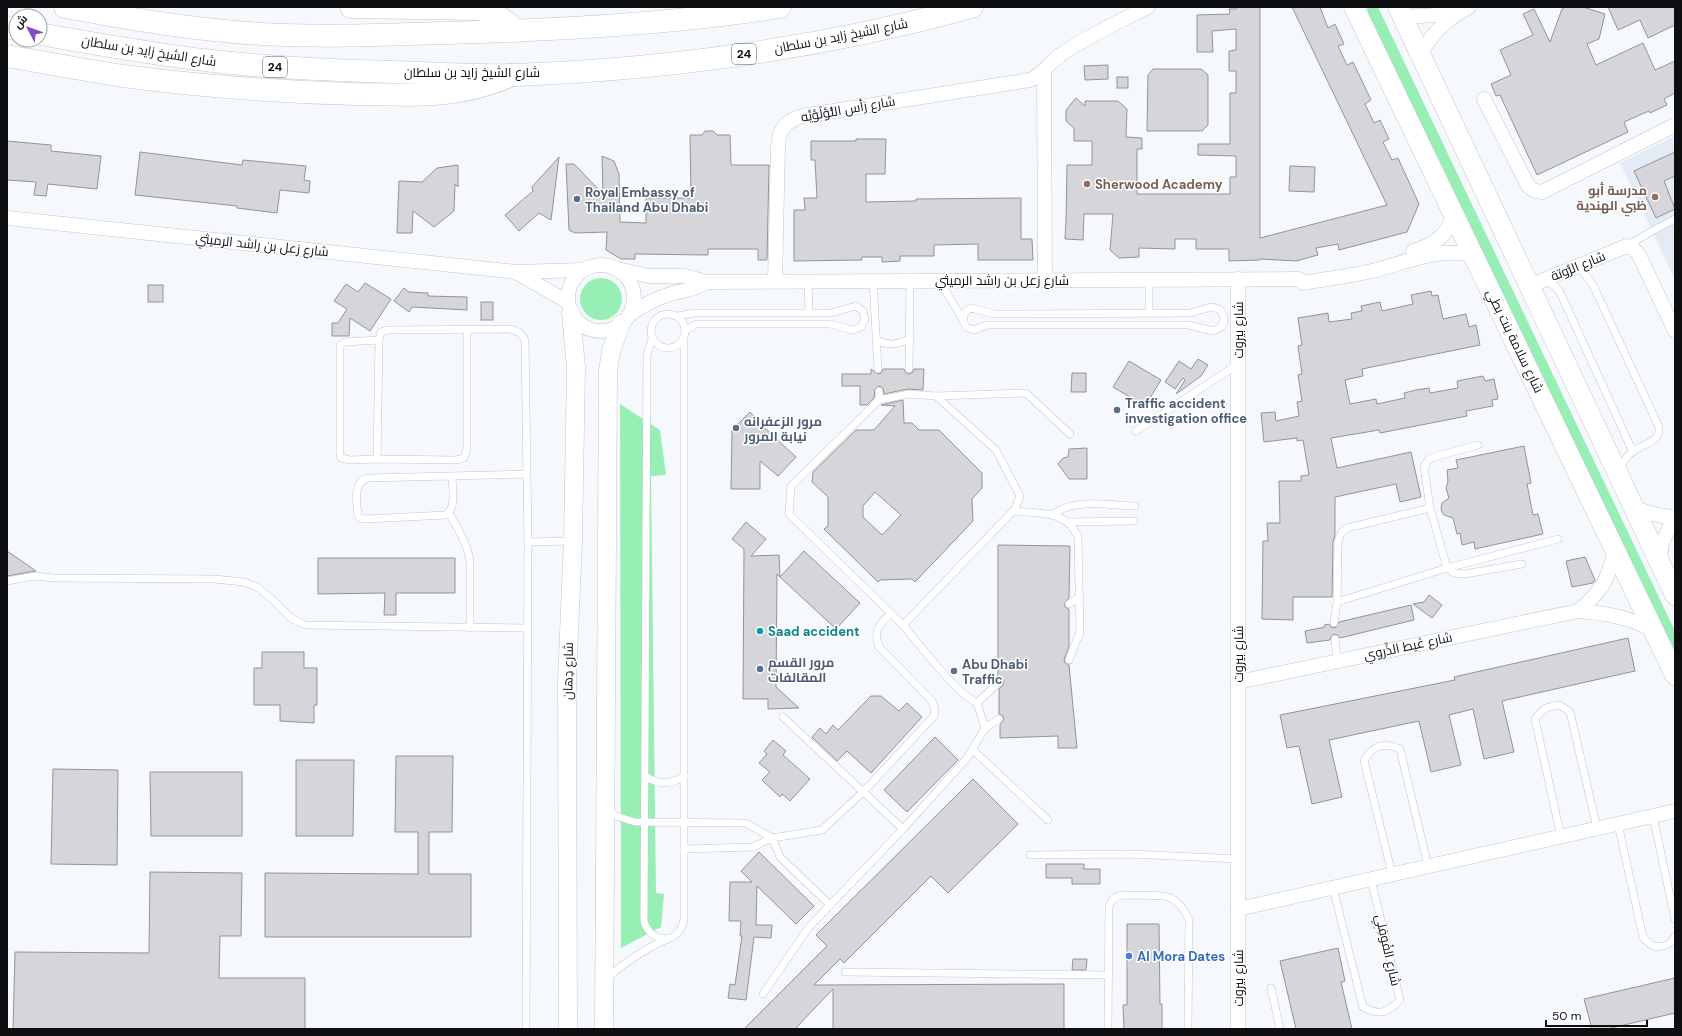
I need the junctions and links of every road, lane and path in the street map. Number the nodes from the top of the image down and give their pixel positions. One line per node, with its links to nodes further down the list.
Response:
1 (65, 7): 11 (main road)
2 (351, 7): 11 (main road)
3 (780, 7): 8 (main road)
4 (972, 7): 16 (main road, شارع الشيخ زايد بن سلطان / 24)
5 (1148, 7): 15 (street, شارع رَأس اللُّؤلُؤيَّه)
6 (1469, 7): 10 (street)
7 (1359, 11): 19 (main road, شارع سلامة بنت بطي)
8 (711, 12): 11 (main road)
9 (1400, 12): 10 (street); 13 (main road)
10 (1454, 14): 13 (street)
11 (516, 31)
12 (48, 35): 16 (main road, شارع الشيخ زايد بن سلطان / 24)
13 (1420, 54): 38 (main road)
14 (7, 56): 16 (main road)
15 (1044, 72): 33 (street); 34 (street, شارع رَأس اللُّؤلُؤيَّه)
16 (513, 75)
17 (1484, 99): 18 (street)
18 (1675, 125)
19 (1454, 215): 23 (main road, شارع سلامة بنت بطي); 30 (street, شارع زعل بن راشد الرميثي)
20 (7, 218): 27 (street, شارع زعل بن راشد الرميثي)
21 (1675, 219): 22 (lane, شارع الرُّوتة)
22 (1626, 246): 24 (street, شارع الرُّوتة); 46 (street)
23 (1474, 256): 30 (street, شارع زعل بن راشد الرميثي); 78 (main road, شارع سلامة بنت بطي)
24 (1576, 267): 38 (street, شارع الرُّوتة); 61 (lane)
25 (617, 269): 26 (street); 37 (street, شارع زعل بن راشد الرميثي); 43 (street)
26 (583, 270): 27 (street, شارع زعل بن راشد الرميثي); 39 (street)
27 (517, 272): 39 (street, شارع زعل بن راشد الرميثي)
28 (1148, 279): 29 (street, شارع زعل بن راشد الرميثي); 33 (street, شارع زعل بن راشد الرميثي); 41 (lane)
29 (1238, 279): 30 (street, شارع زعل بن راشد الرميثي); 52 (street, شارع بيروت)
30 (1299, 279)
31 (910, 280): 32 (street, شارع زعل بن راشد الرميثي); 36 (street, شارع زعل بن راشد الرميثي); 49 (lane)
32 (939, 280): 33 (street, شارع زعل بن راشد الرميثي); 44 (lane)
33 (1045, 280)
34 (775, 281): 35 (street, شارع زعل بن راشد الرميثي); 37 (street, شارع زعل بن راشد الرميثي)
35 (808, 281): 36 (street, شارع زعل بن راشد الرميثي); 40 (lane)
36 (873, 281): 51 (lane)
37 (706, 282): 43 (street, شارع زعل بن راشد الرميثي)
38 (1537, 282): 61 (lane); 63 (main road)
39 (570, 308): 43 (street); 76 (street, شارع دِهان)
40 (809, 312): 42 (lane); 47 (lane)
41 (1149, 313): 44 (lane); 44 (lane)
42 (678, 316): 47 (lane); 48 (lane)
43 (625, 320): 108 (street)
44 (963, 320)
45 (467, 329): 50 (lane); 62 (lane); 64 (lane)
46 (1675, 331)
47 (685, 334): 48 (lane); 106 (lane)
48 (652, 338): 105 (lane)
49 (910, 338): 51 (lane); 54 (lane)
50 (379, 340): 62 (lane); 62 (lane)
51 (876, 340): 53 (lane)
52 (1238, 364): 58 (lane); 99 (street, شارع بيروت)
53 (878, 369)
54 (909, 369)
55 (879, 391): 57 (lane)
56 (936, 396): 57 (lane); 59 (lane); 69 (lane)
57 (879, 400): 88 (lane)
58 (1136, 431)
59 (1070, 434)
60 (1478, 445): 67 (lane)
61 (1632, 452): 63 (lane)
62 (377, 459)
63 (1618, 473): 68 (main road)
64 (527, 474): 65 (lane); 77 (lane)
65 (452, 476): 70 (lane); 70 (lane)
66 (1135, 506): 71 (lane)
67 (1430, 508): 81 (lane); 85 (lane)
68 (1634, 508): 72 (street); 79 (main road)
69 (1013, 511): 71 (lane); 90 (lane)
70 (450, 513): 91 (lane)
71 (1053, 514): 74 (lane)
72 (1674, 518): 79 (street)
73 (1134, 521): 74 (lane)
74 (1068, 522): 84 (lane)
75 (1558, 539): 81 (lane)
76 (573, 541): 77 (lane); 137 (street, شارع دِهان)
77 (528, 542): 92 (lane)
78 (1615, 551): 87 (street); 93 (main road, شارع سلامة بنت بطي)
79 (1659, 562): 83 (main road)
80 (1522, 564): 81 (lane)
81 (1447, 568): 85 (lane)
82 (7, 581): 91 (lane)
83 (1675, 595)
84 (1080, 597): 86 (lane); 95 (lane)
85 (1337, 602): 89 (lane)
86 (1069, 604)
87 (1578, 611): 93 (street, شارع غَيط الذِّروي); 96 (street, شارع غَيط الذِّروي)
88 (890, 613): 90 (lane); 107 (lane)
89 (1334, 623)
90 (903, 625): 100 (lane)
91 (470, 628): 92 (lane)
92 (527, 628): 136 (lane)
93 (1653, 630): 97 (main road, شارع سلامة بنت بطي)
94 (1335, 639): 96 (lane)
95 (1069, 660)
96 (1337, 661): 99 (street, شارع غَيط الذِّروي)
97 (1675, 675)
98 (998, 682): 100 (lane)
99 (1238, 682): 121 (street, شارع بيروت)
100 (977, 703): 103 (lane)
101 (783, 717): 107 (lane)
102 (999, 719): 103 (lane)
103 (985, 728): 104 (lane)
104 (972, 750): 111 (lane); 116 (lane)
105 (645, 776): 106 (lane); 112 (lane)
106 (684, 776): 113 (lane)
107 (863, 792): 116 (lane); 118 (lane)
108 (606, 810): 112 (lane); 133 (street)
109 (1675, 811): 110 (street)
110 (1653, 816): 114 (street); 128 (lane)
111 (1048, 820)
112 (645, 822): 113 (lane); 130 (lane)
113 (684, 823): 118 (lane); 119 (lane)
114 (1618, 824): 115 (street); 129 (lane)
115 (1597, 828): 117 (street); 117 (lane)
116 (903, 829): 126 (lane)
117 (1561, 836): 122 (street)
118 (772, 838): 119 (lane); 126 (lane)
119 (684, 849): 130 (lane)
120 (1030, 855): 121 (lane)
121 (1239, 859): 127 (street, شارع بيروت)
122 (1428, 866): 123 (street); 123 (lane)
123 (1392, 874): 124 (street)
124 (1371, 879): 125 (street); 125 (lane, شارع الفُوفِلِي)
125 (1333, 888): 127 (street)
126 (830, 905): 135 (lane)
127 (1238, 909): 141 (street, شارع بيروت)
128 (1675, 919)
129 (1675, 936)
130 (670, 938): 133 (lane)
131 (846, 972): 132 (lane)
132 (1109, 975): 139 (lane); 140 (lane)
133 (605, 981): 138 (street)
134 (1271, 988): 142 (lane)
135 (763, 994)
136 (526, 1029)
137 (568, 1029)
138 (604, 1029)
139 (1108, 1029)
140 (1188, 1029)
141 (1238, 1029)
142 (1280, 1029)

